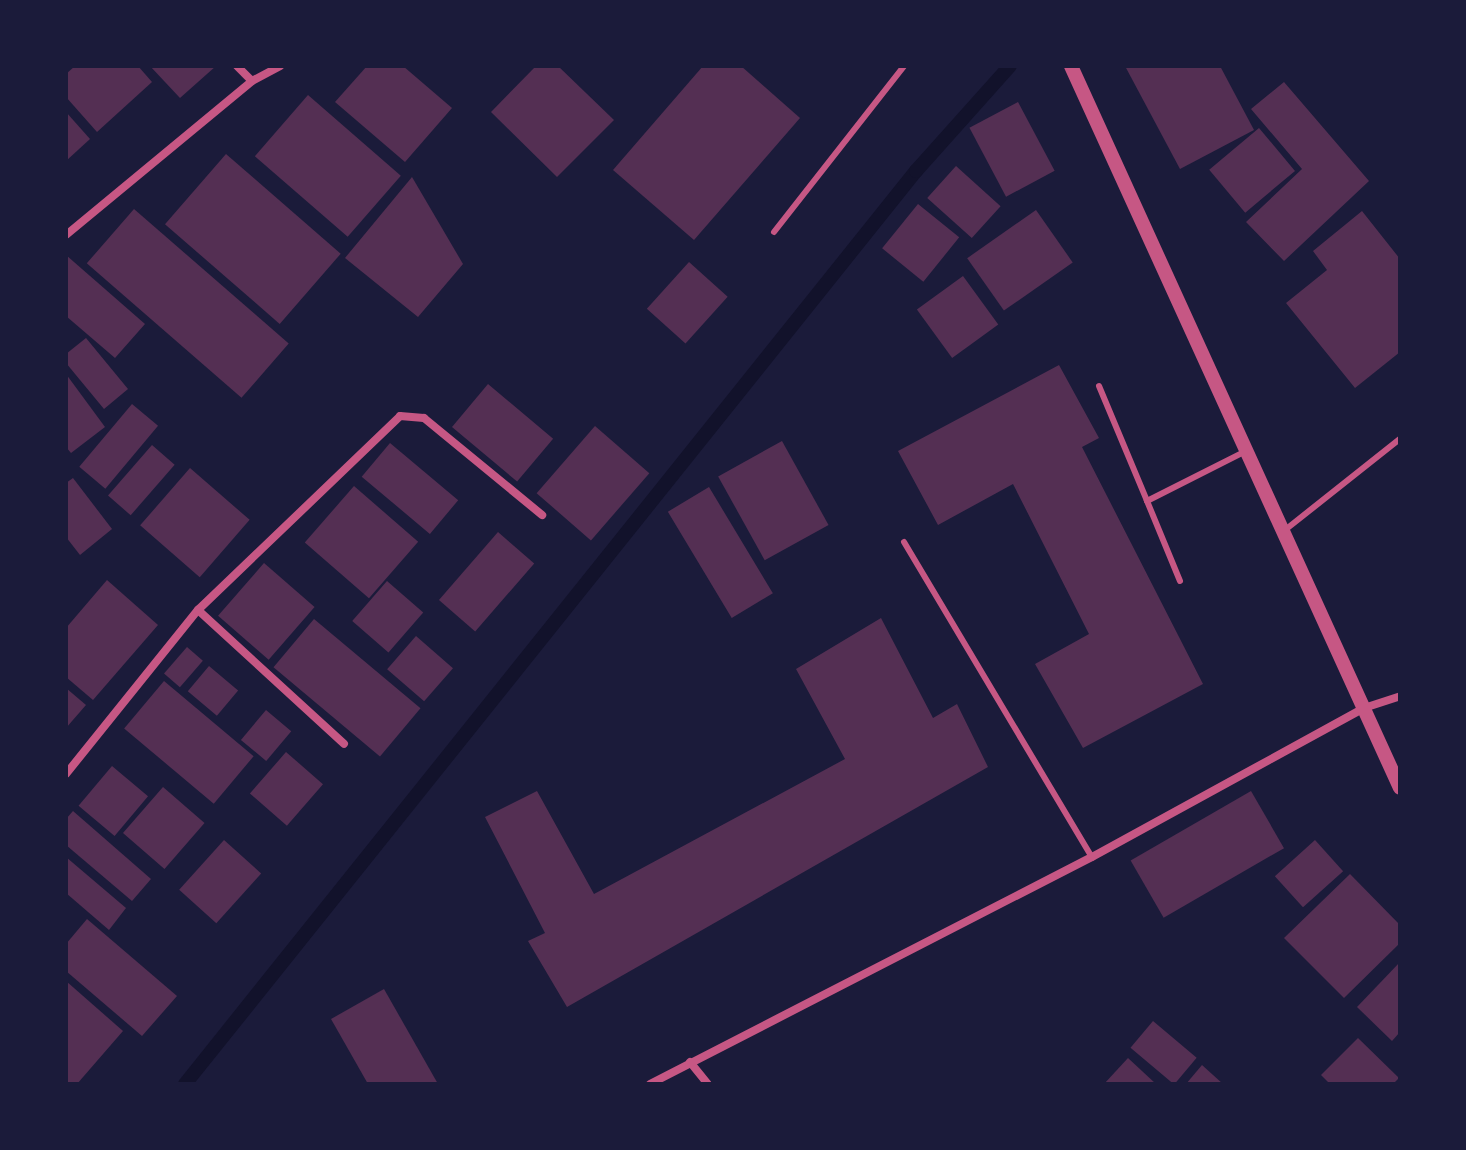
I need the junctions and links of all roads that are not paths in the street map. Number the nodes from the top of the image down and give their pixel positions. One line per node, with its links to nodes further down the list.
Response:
1 (237, 66): 5 (street)
2 (280, 66): 5 (street)
3 (904, 66): 6 (lane)
4 (1072, 69): 10 (street)
5 (252, 81): 7 (street)
6 (774, 232)
7 (66, 235)
8 (1099, 386): 11 (lane)
9 (1400, 439): 13 (lane)
10 (1248, 451): 11 (lane); 13 (street)
11 (1147, 501): 15 (lane)
12 (542, 515): 16 (street)
13 (1285, 530): 18 (street)
14 (904, 542): 22 (lane)
15 (1180, 581)
16 (198, 610): 19 (street); 20 (street)
17 (1400, 696): 18 (street)
18 (1364, 708): 21 (street); 22 (street)
19 (344, 744)
20 (66, 774)
21 (1400, 788)
22 (1092, 857): 23 (street)
23 (690, 1062): 24 (street); 25 (street)
24 (650, 1084)
25 (708, 1084)

